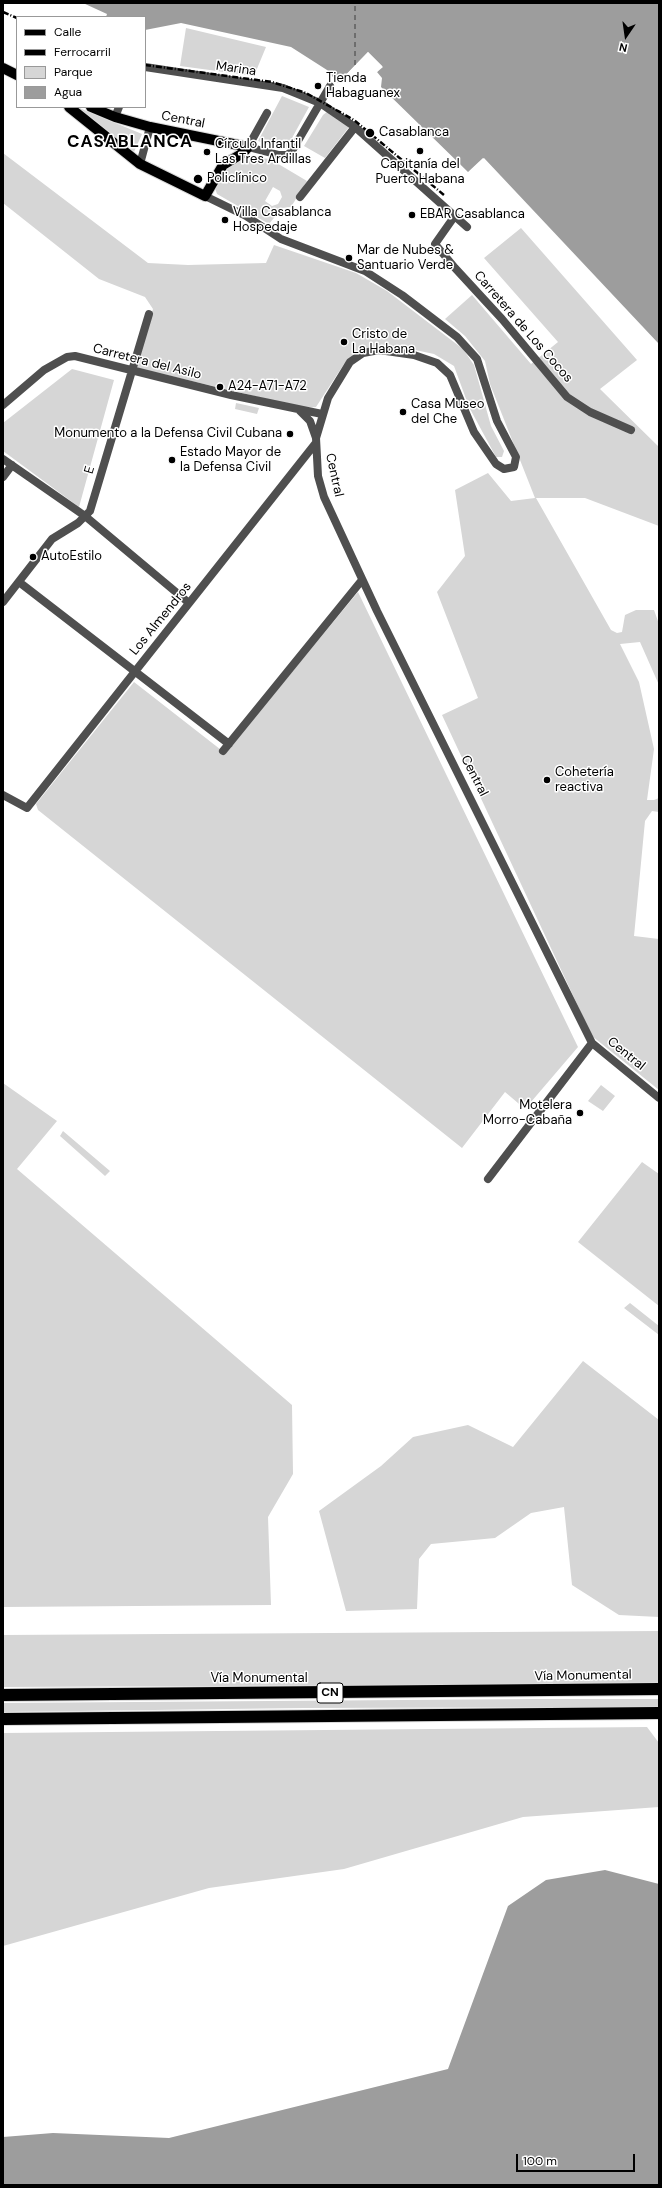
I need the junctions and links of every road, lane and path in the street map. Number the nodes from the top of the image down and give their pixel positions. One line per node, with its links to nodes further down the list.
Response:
1 (146, 67): 5 (street, Marina)
2 (3, 68): 3 (main road)
3 (16, 74)
4 (330, 86): 5 (street)
5 (320, 103): 12 (street, Marina); 13 (street)
6 (69, 108): 14 (main road)
7 (94, 108): 10 (main road, Central)
8 (119, 108): 10 (street)
9 (267, 113): 13 (street)
10 (115, 117): 11 (main road, Central)
11 (150, 127): 13 (main road, Central); 14 (street)
12 (355, 127): 16 (street); 17 (street, Marina)
13 (245, 150): 15 (main road)
14 (140, 164): 15 (main road)
15 (205, 196): 21 (street)
16 (300, 197)
17 (454, 217): 18 (street, Marina); 26 (street, Carretera de Los Cocos)
18 (467, 227)
19 (149, 314): 20 (street, E)
20 (131, 372): 22 (street, Carretera del Asilo); 23 (street, Carretera del Asilo); 31 (street, E)
21 (328, 398): 24 (street); 25 (street)
22 (3, 405)
23 (299, 410): 24 (street, Carretera del Asilo); 27 (street)
24 (311, 412): 25 (street, Carretera del Asilo)
25 (322, 414): 27 (street)
26 (631, 430)
27 (316, 441): 32 (street, Central); 35 (street, Los Almendros)
28 (3, 459): 29 (street)
29 (12, 465): 30 (street); 31 (street)
30 (3, 477)
31 (85, 516): 33 (street, E); 35 (street)
32 (362, 580): 37 (street); 40 (street, Central)
33 (18, 582): 34 (street, E); 36 (street)
34 (3, 602)
35 (189, 602): 36 (street, Los Almendros)
36 (135, 671): 37 (street); 39 (street, Los Almendros)
37 (229, 744): 38 (street)
38 (223, 751)
39 (3, 794)
40 (592, 1043): 41 (street, Central); 42 (street)
41 (659, 1098)
42 (488, 1179)
43 (658, 1688): 44 (highway, Vía Monumental / CN)
44 (3, 1695)
45 (659, 1713): 46 (highway, CN)
46 (3, 1719)

